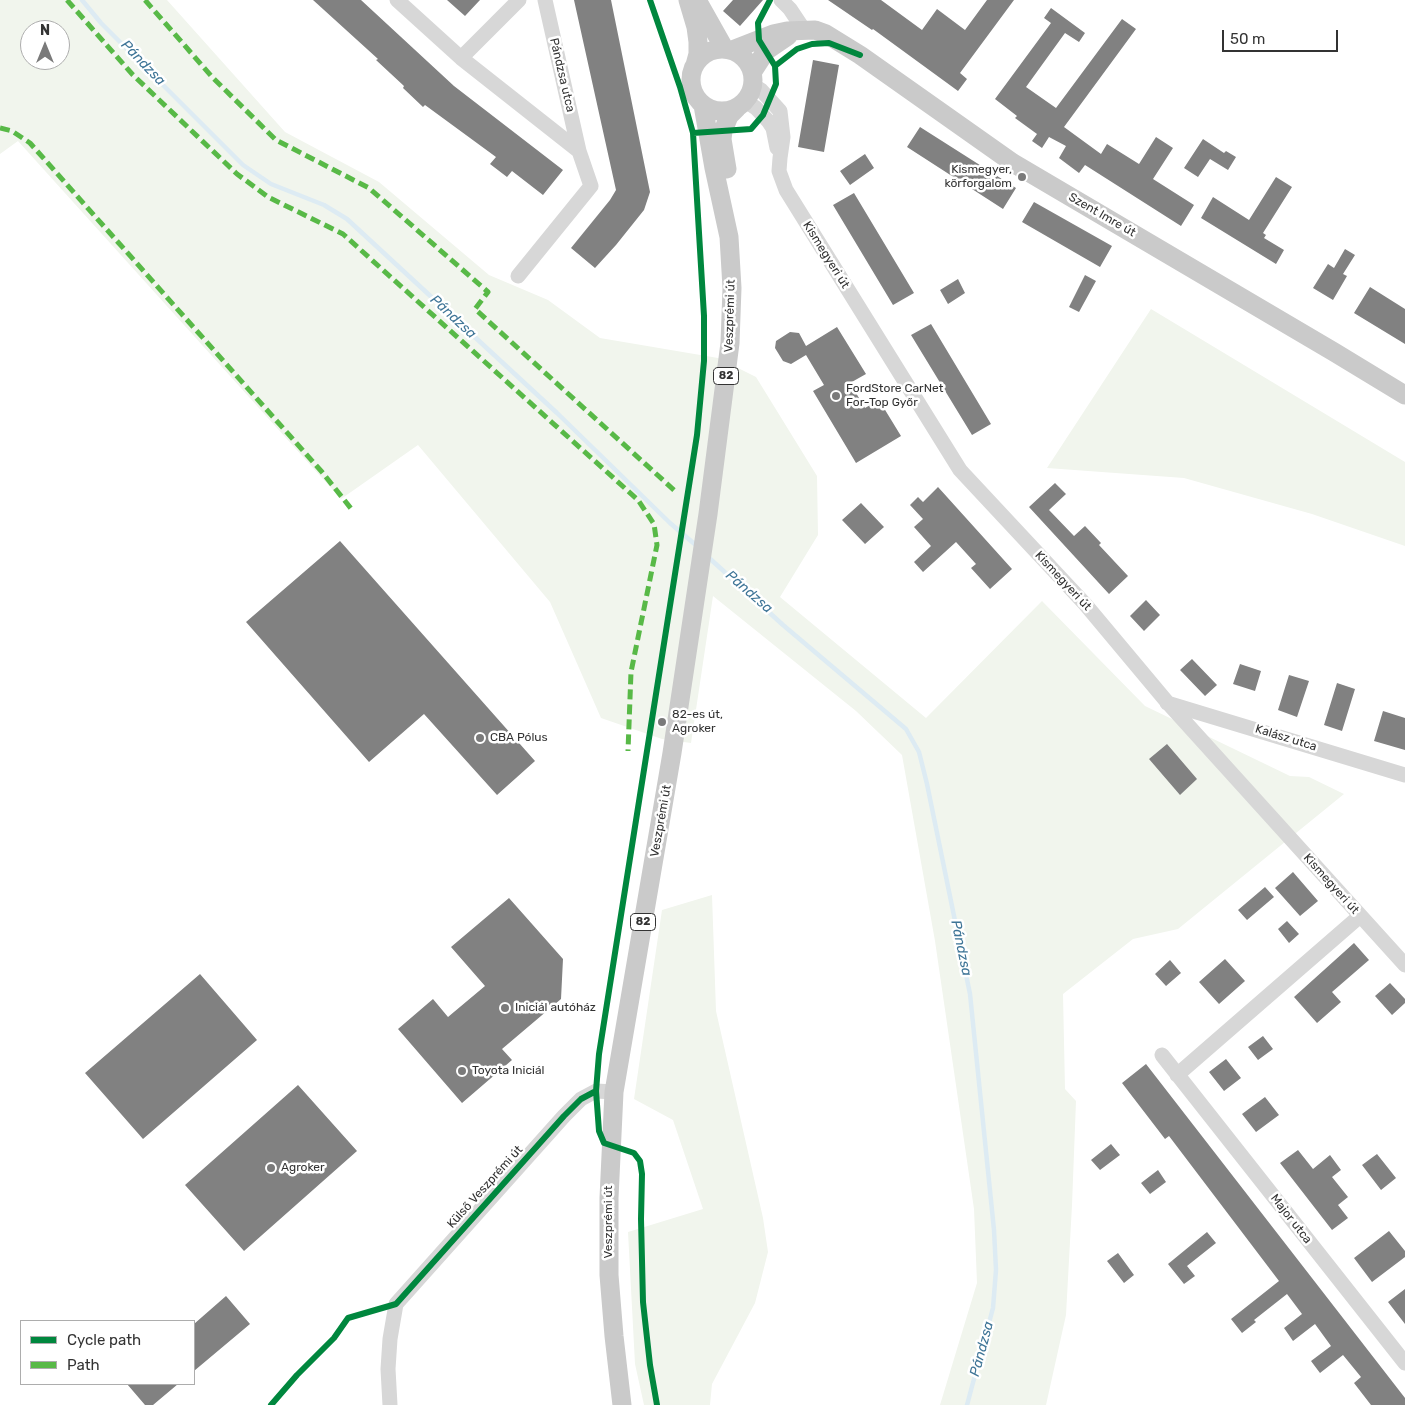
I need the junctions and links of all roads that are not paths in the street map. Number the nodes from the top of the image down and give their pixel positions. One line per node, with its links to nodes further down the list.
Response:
1 (397, 0): 9 (street)
2 (519, 0): 9 (street)
3 (545, 0): 14 (street, Pándzsa utca)
4 (688, 0): 10 (main road, 82)
5 (697, 0): 8 (main road)
6 (781, 0): 7 (street)
7 (804, 30): 8 (main road, Szent Imre út); 11 (main road); 18 (main road, Szent Imre út)
8 (728, 49): 10 (main road); 11 (main road)
9 (461, 58): 14 (street)
10 (695, 64): 12 (main road, 82)
11 (753, 78): 13 (main road, 82); 15 (street, Kismegyeri út)
12 (703, 105): 13 (main road); 16 (main road, Veszprémi út / 82)
13 (740, 106): 15 (street, Kismegyeri út); 16 (main road, Veszprémi út / 82)
14 (579, 151): 17 (street, Pándzsa utca)
15 (780, 158): 19 (street, Kismegyeri út)
16 (730, 237): 25 (main road, Veszprémi út / 82)
17 (518, 276)
18 (1405, 395)
19 (1167, 702): 20 (street, Kalász utca); 21 (street, Kismegyeri út)
20 (1405, 774)
21 (1360, 916): 22 (street, Kismegyeri út); 24 (street)
22 (1405, 965)
23 (1162, 1055): 24 (street, Major utca)
24 (1177, 1075): 26 (street, Major utca)
25 (614, 1092): 27 (street, Külső Veszprémi út); 28 (main road, Veszprémi út / 82)
26 (1405, 1363)
27 (390, 1405)
28 (622, 1405)

